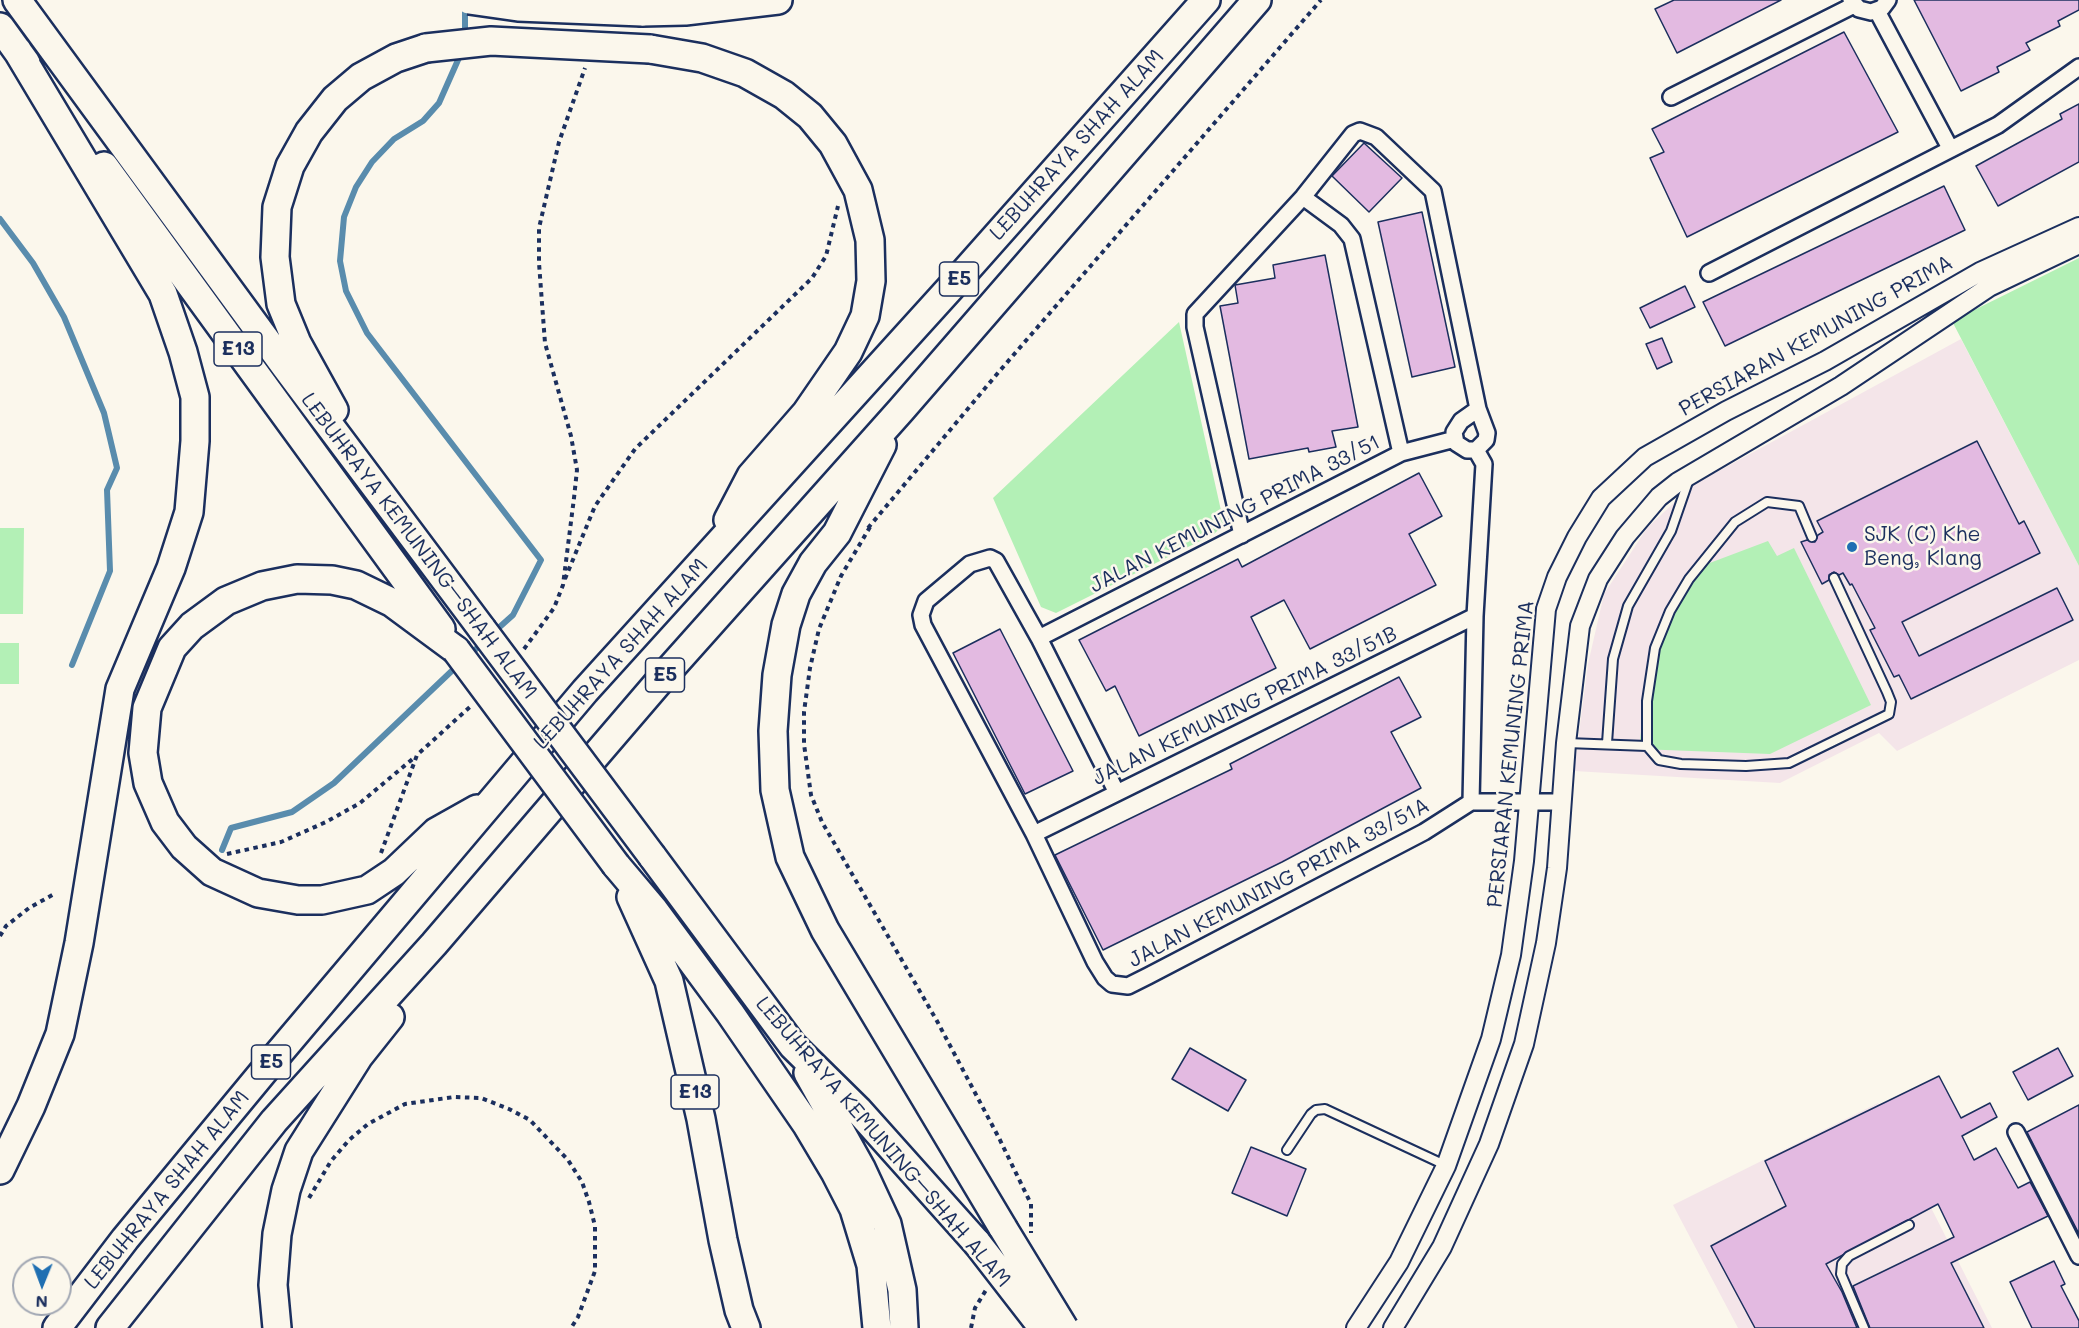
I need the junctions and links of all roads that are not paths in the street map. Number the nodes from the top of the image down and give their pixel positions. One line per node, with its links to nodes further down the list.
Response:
1 (17, 0): 24 (highway, LEBUHRAYA KEMUNING–SHAH ALAM / E13)
2 (469, 0): 3 (highway, bridge)
3 (778, 0)
4 (1206, 0): 28 (highway, LEBUHRAYA SHAH ALAM / E5)
5 (1257, 0): 20 (highway, LEBUHRAYA SHAH ALAM / E5)
6 (1852, 3): 7 (street); 11 (street)
7 (1882, 5): 12 (street)
8 (0, 27): 9 (highway, LEBUHRAYA KEMUNING–SHAH ALAM / E13)
9 (17, 50): 32 (highway, LEBUHRAYA KEMUNING–SHAH ALAM / E13); 48 (highway)
10 (2079, 67): 12 (street)
11 (1671, 97)
12 (1950, 148): 16 (street)
13 (1303, 197): 19 (street); 23 (street); 26 (street)
14 (2079, 227): 17 (street, PERSIARAN KEMUNING PRIMA)
15 (2079, 244): 18 (street, PERSIARAN KEMUNING PRIMA)
16 (1709, 273)
17 (1855, 344): 18 (street); 40 (street, PERSIARAN KEMUNING PRIMA)
18 (1868, 368): 25 (street, PERSIARAN KEMUNING PRIMA)
19 (1478, 409): 21 (street); 22 (street)
20 (901, 410): 43 (highway, LEBUHRAYA SHAH ALAM / E5); 58 (highway, bridge)
21 (1455, 439): 22 (street); 23 (street, JALAN KEMUNING PRIMA 33/51)
22 (1476, 450): 30 (street)
23 (1401, 453): 26 (street, JALAN KEMUNING PRIMA 33/51)
24 (359, 462): 28 (highway, bridge); 44 (highway, LEBUHRAYA KEMUNING–SHAH ALAM / E13, bridge)
25 (1691, 474): 33 (street, PERSIARAN KEMUNING PRIMA); 34 (lane)
26 (1242, 535): 31 (street, JALAN KEMUNING PRIMA 33/51)
27 (1812, 537): 35 (lane)
28 (709, 556): 37 (highway, LEBUHRAYA SHAH ALAM / E5)
29 (1834, 578): 35 (lane)
30 (1475, 616): 36 (street, JALAN KEMUNING PRIMA 33/51B); 38 (street)
31 (1039, 638): 36 (street); 41 (street)
32 (456, 650): 37 (highway); 42 (highway, LEBUHRAYA KEMUNING–SHAH ALAM / E13, bridge)
33 (1566, 743): 34 (lane); 39 (street, PERSIARAN KEMUNING PRIMA)
34 (1607, 743): 35 (lane)
35 (1647, 746)
36 (1117, 792): 41 (street, JALAN KEMUNING PRIMA 33/51B)
37 (491, 801): 51 (highway, LEBUHRAYA SHAH ALAM / E5)
38 (1471, 802): 40 (street); 41 (street, JALAN KEMUNING PRIMA 33/51A)
39 (1562, 802): 40 (street); 60 (street, PERSIARAN KEMUNING PRIMA)
40 (1529, 804): 47 (street, PERSIARAN KEMUNING PRIMA)
41 (1034, 834)
42 (616, 866): 54 (highway, LEBUHRAYA KEMUNING–SHAH ALAM / E13); 55 (highway)
43 (434, 944): 52 (highway, LEBUHRAYA SHAH ALAM / E5); 53 (highway)
44 (793, 1046): 56 (highway); 57 (highway, LEBUHRAYA KEMUNING–SHAH ALAM / E13, bridge)
45 (2016, 1132): 50 (street)
46 (1287, 1150): 47 (lane)
47 (1446, 1166): 59 (street, PERSIARAN KEMUNING PRIMA)
48 (0, 1170)
49 (1909, 1225): 61 (lane)
50 (2079, 1256)
51 (57, 1328)
52 (110, 1328)
53 (277, 1328)
54 (746, 1328)
55 (877, 1328)
56 (904, 1328)
57 (1043, 1328)
58 (1064, 1328)
59 (1356, 1328)
60 (1393, 1328)
61 (1864, 1328)

